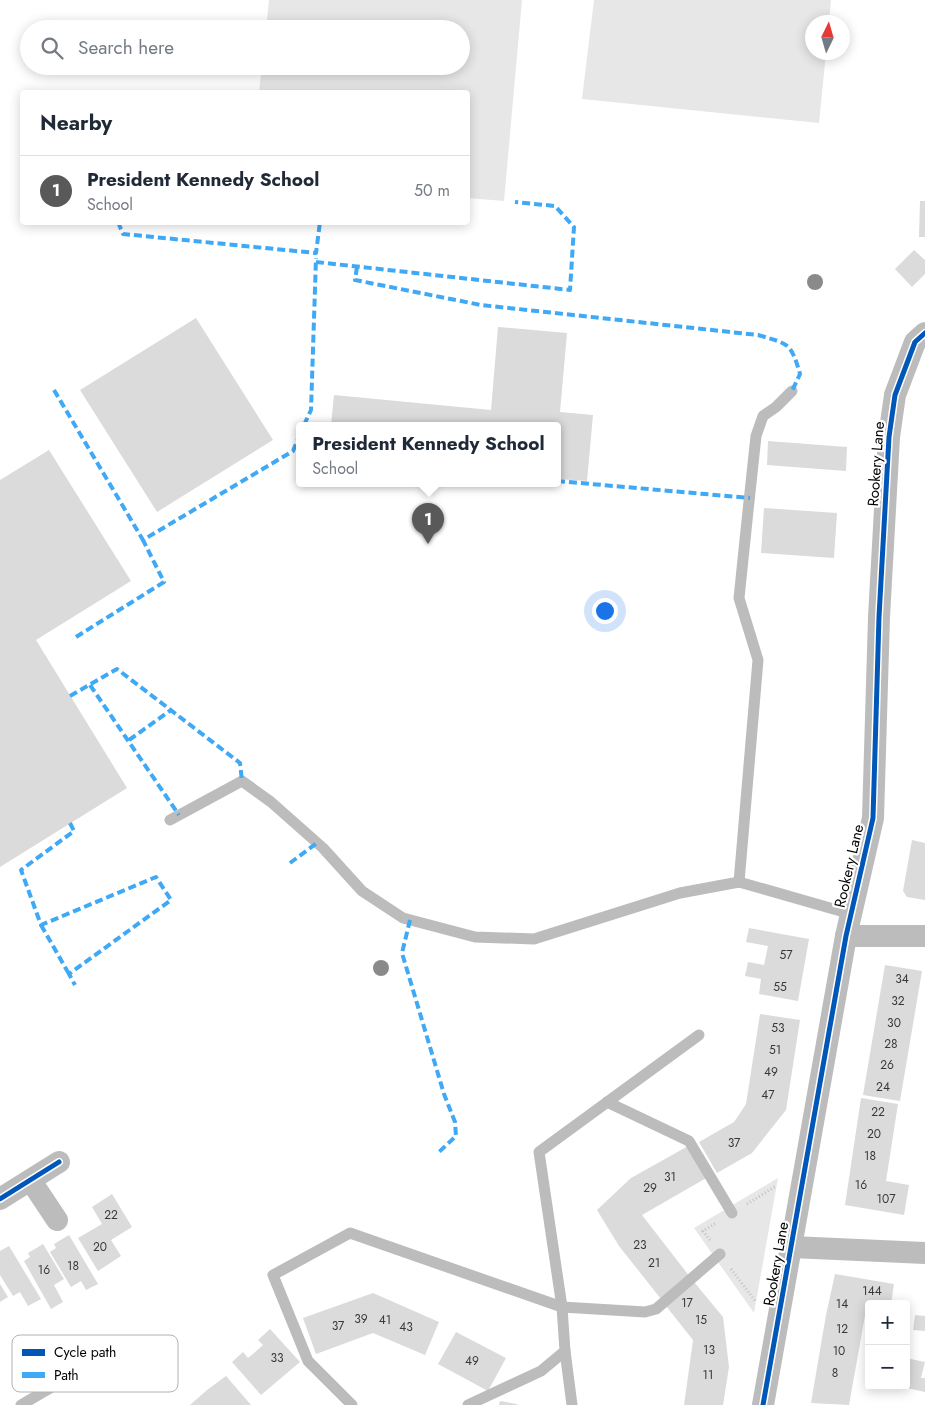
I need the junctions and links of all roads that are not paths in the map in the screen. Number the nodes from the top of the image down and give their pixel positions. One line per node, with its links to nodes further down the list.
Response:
1 (925, 333): 5 (street, Rookery Lane)
2 (792, 391): 4 (lane)
3 (170, 820): 4 (lane)
4 (739, 882): 5 (lane)
5 (851, 914): 6 (street, Rookery Lane)
6 (846, 936): 7 (street); 15 (street, Rookery Lane)
7 (925, 936)
8 (699, 1035): 9 (lane)
9 (608, 1102): 13 (lane); 18 (lane)
10 (59, 1162): 11 (street)
11 (31, 1181): 12 (street); 14 (street)
12 (0, 1199)
13 (732, 1213)
14 (57, 1220)
15 (792, 1247): 16 (street); 25 (street, Rookery Lane)
16 (925, 1253)
17 (720, 1254): 18 (lane)
18 (562, 1307): 19 (lane); 22 (lane)
19 (565, 1351): 23 (lane); 24 (lane)
20 (43, 1392): 21 (lane)
21 (21, 1405)
22 (352, 1405)
23 (468, 1405)
24 (572, 1405)
25 (763, 1405)

